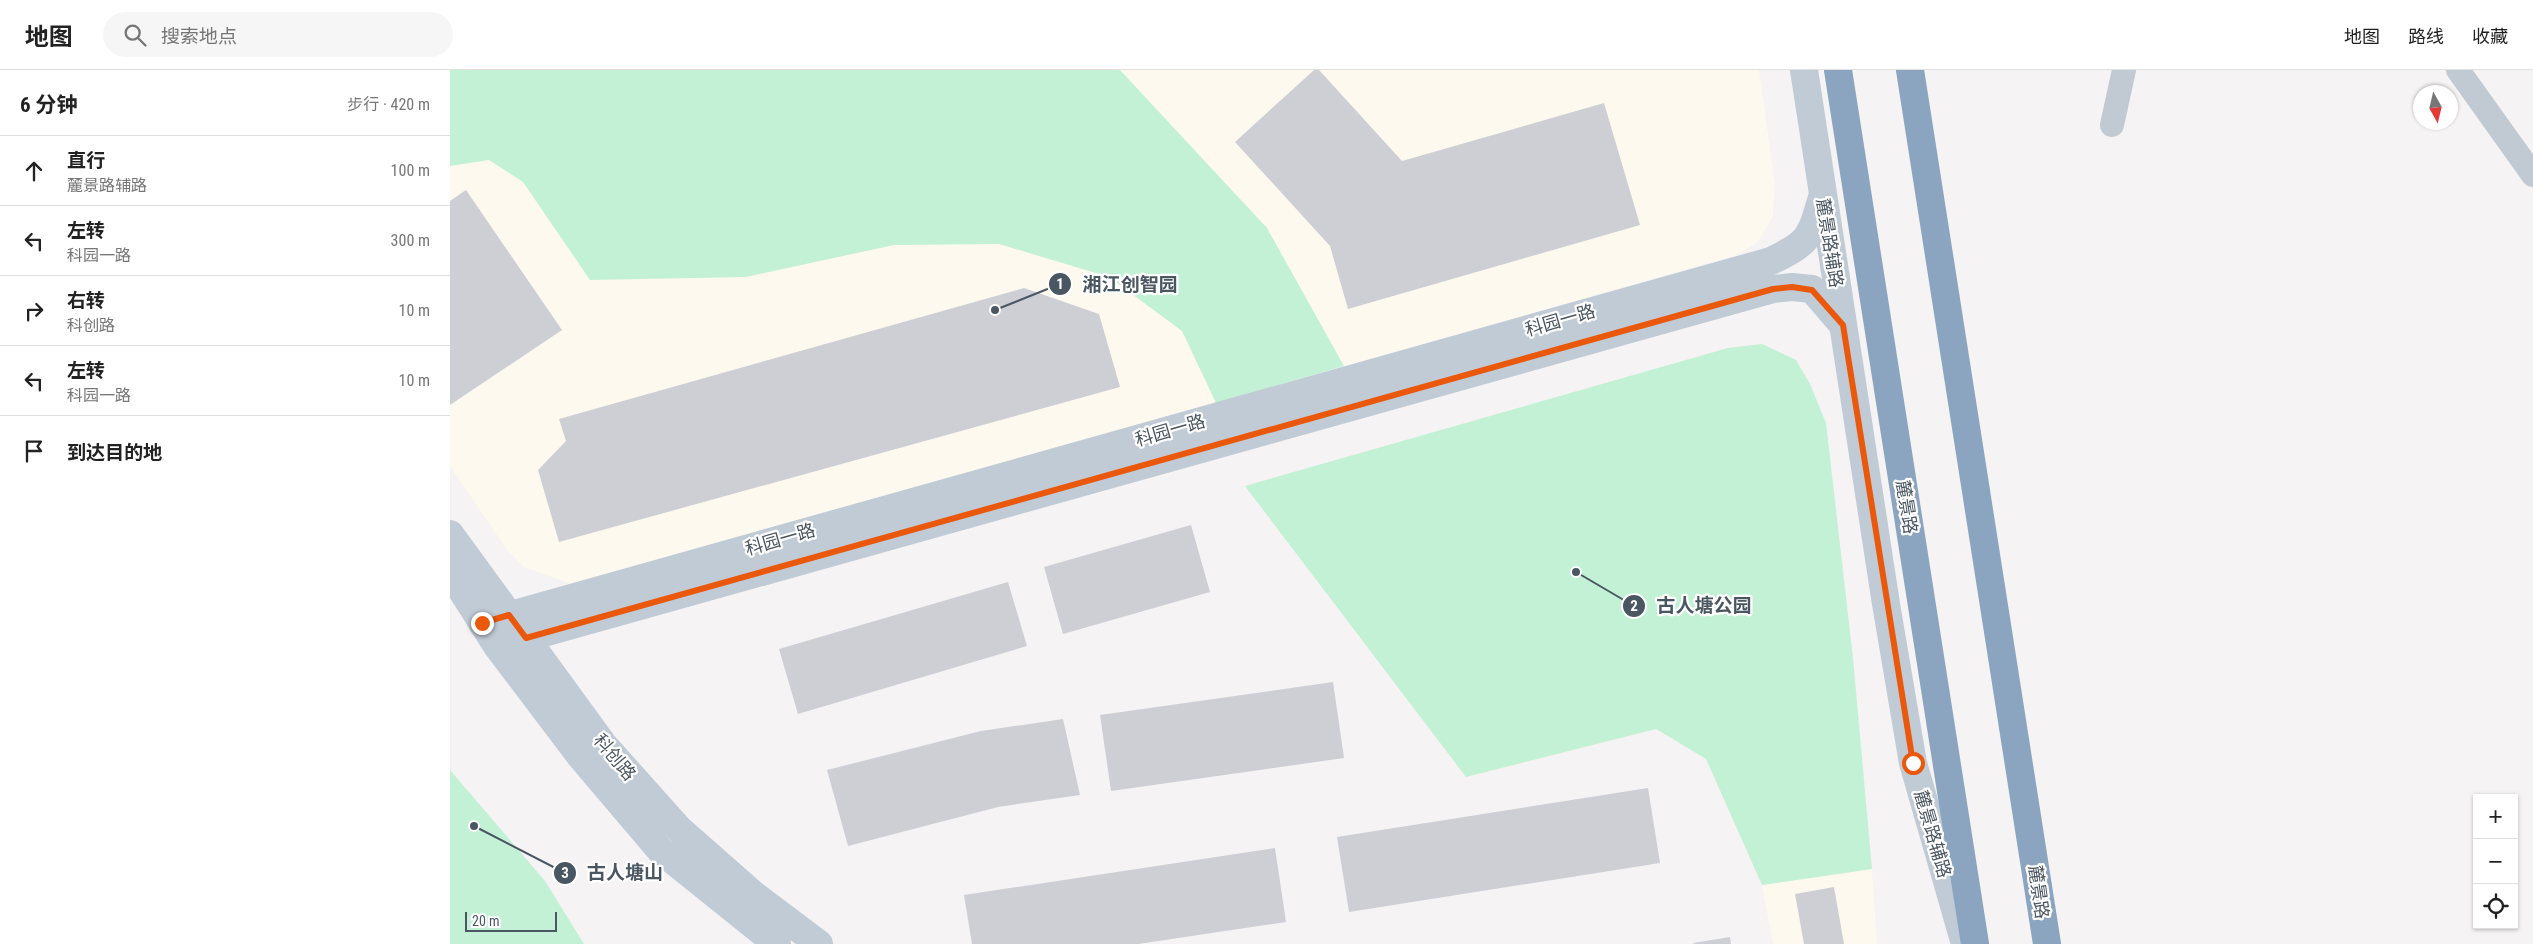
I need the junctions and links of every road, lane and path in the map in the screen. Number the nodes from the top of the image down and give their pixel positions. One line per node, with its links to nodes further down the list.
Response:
1 (1804, 70): 8 (street, 麓景路辅路)
2 (1838, 70): 19 (highway, 麓景路)
3 (1910, 70): 20 (highway, 麓景路)
4 (2124, 70): 6 (street)
5 (2458, 70): 7 (street)
6 (2112, 124)
7 (2533, 175)
8 (1823, 194): 9 (street, 麓景路辅路); 12 (street, 科园一路)
9 (1843, 325): 14 (street, 科园一路); 18 (street, 麓景路辅路)
10 (450, 534): 12 (street, 科创路)
11 (450, 572): 13 (street, 科创路)
12 (509, 615): 13 (street, 科园一路); 14 (street, 科创路)
13 (482, 623): 15 (street, 科创路)
14 (526, 638): 15 (street, 科园一路); 17 (street, 科创路)
15 (497, 646): 16 (street, 科创路)
16 (777, 944)
17 (819, 944)
18 (1965, 944)
19 (1975, 944)
20 (2047, 944)

